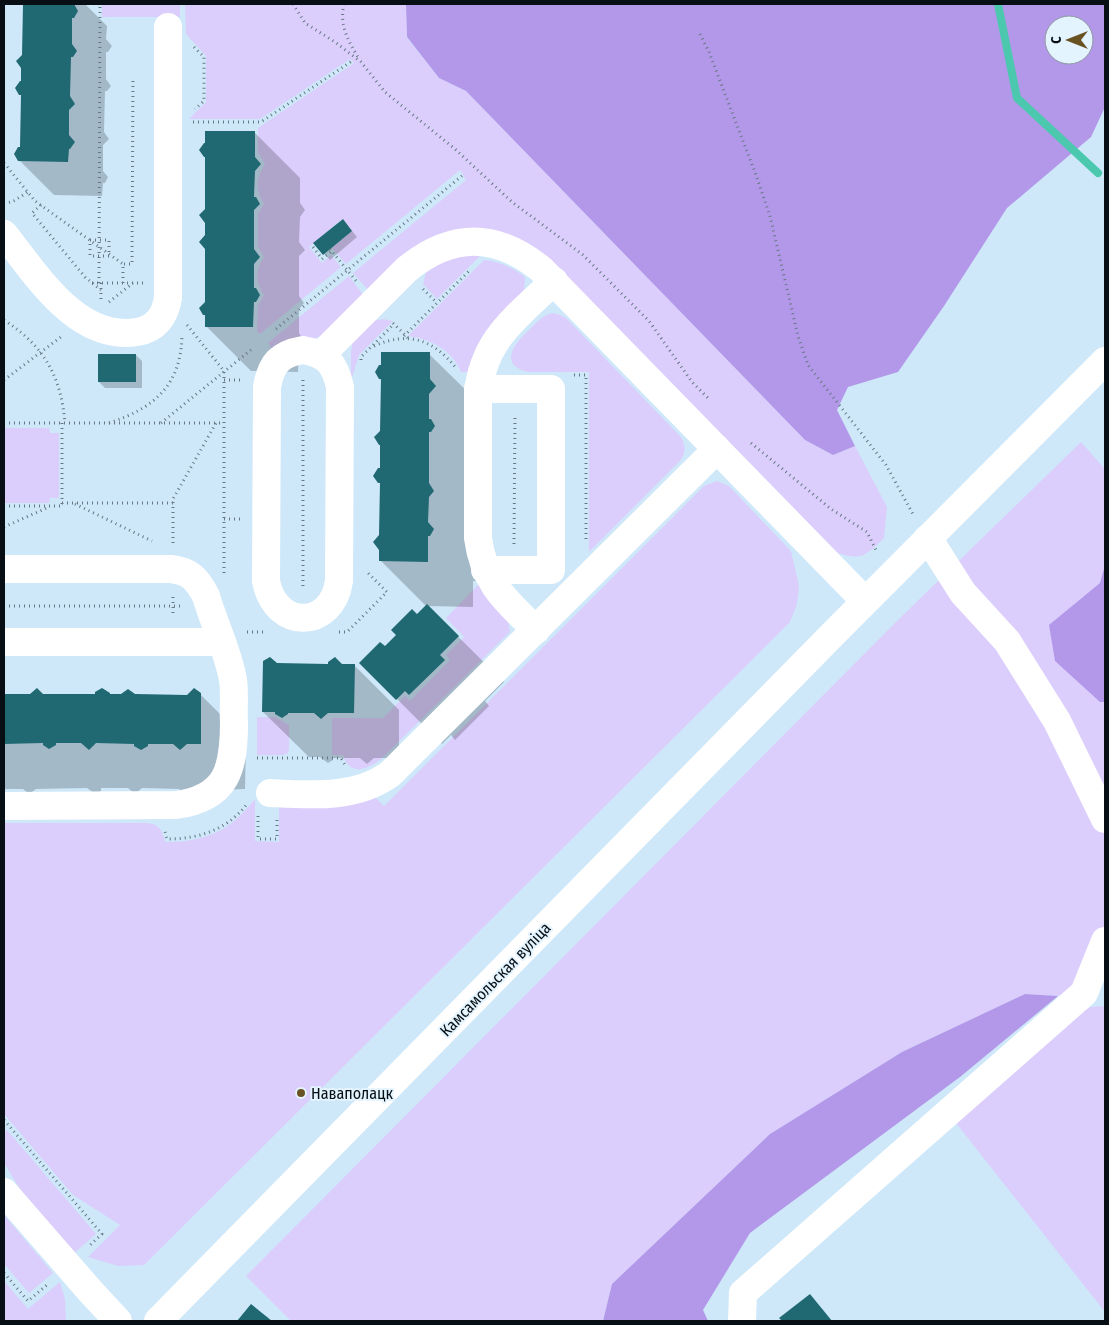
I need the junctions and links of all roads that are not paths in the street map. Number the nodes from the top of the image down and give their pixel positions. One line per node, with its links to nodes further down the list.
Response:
1 (168, 27): 2 (main road)
2 (4, 234)
3 (554, 282): 4 (main road); 6 (main road); 7 (main road)
4 (321, 355): 4 (main road)
5 (1105, 361): 8 (main road, Камсамольская вуліца)
6 (468, 382): 10 (main road); 10 (main road)
7 (717, 449): 11 (main road); 12 (main road)
8 (928, 538): 11 (main road, Камсамольская вуліца); 17 (main road)
9 (4, 569): 14 (main road)
10 (485, 570): 12 (main road)
11 (865, 602): 21 (main road, Камсамольская вуліца)
12 (536, 630): 15 (main road)
13 (4, 642): 14 (main road)
14 (221, 642): 16 (main road)
15 (270, 793)
16 (4, 806)
17 (1105, 819)
18 (1105, 942): 22 (main road)
19 (4, 1192): 20 (main road)
20 (118, 1321)
21 (158, 1321)
22 (742, 1321)

